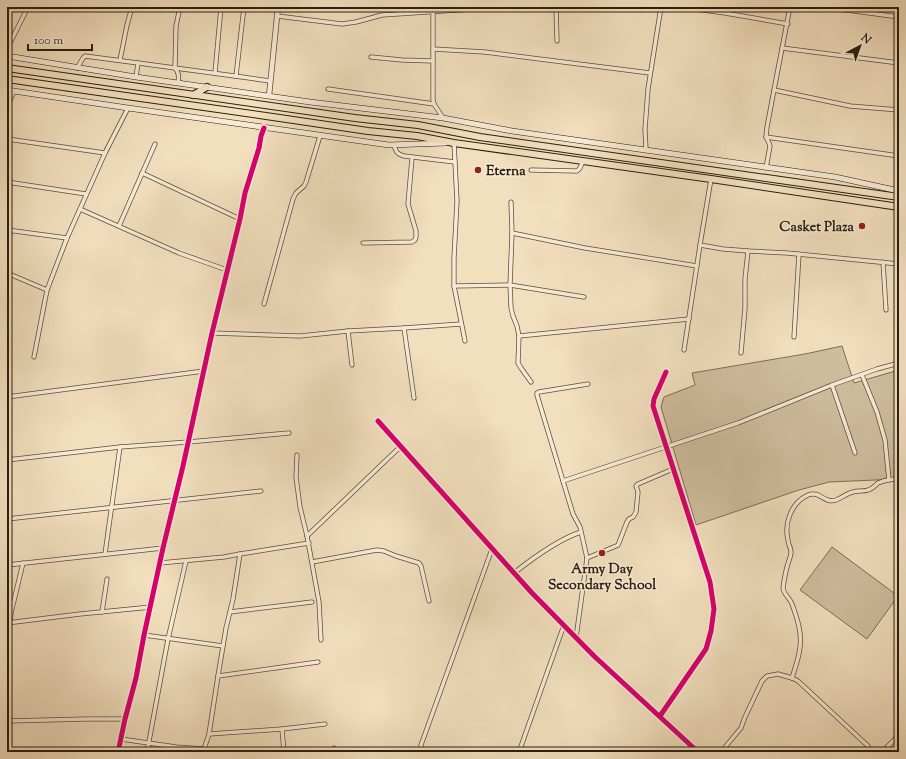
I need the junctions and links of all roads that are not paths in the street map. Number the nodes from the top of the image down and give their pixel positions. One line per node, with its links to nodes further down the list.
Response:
1 (28, 7): 19 (street)
2 (132, 7): 23 (street)
3 (180, 7): 29 (street)
4 (221, 7): 30 (street)
5 (244, 7): 32 (street)
6 (278, 7): 14 (street)
7 (503, 7): 13 (street)
8 (556, 7): 17 (street)
9 (661, 7): 31 (street)
10 (681, 7): 16 (street)
11 (790, 7): 16 (street)
12 (824, 7): 15 (street)
13 (433, 9): 14 (street); 20 (street)
14 (277, 16): 35 (street)
15 (899, 17)
16 (788, 24): 18 (street)
17 (557, 41)
18 (782, 48): 26 (street); 40 (street)
19 (7, 49)
20 (433, 49): 24 (street); 31 (street)
21 (7, 56): 28 (main road)
22 (371, 57): 24 (street)
23 (120, 60): 25 (street); 28 (street)
24 (432, 61): 44 (street)
25 (138, 63): 29 (street); 33 (street)
26 (899, 63)
27 (7, 68): 42 (highway)
28 (77, 68): 33 (main road)
29 (175, 68): 30 (street); 36 (street)
30 (215, 73): 32 (street)
31 (650, 73): 56 (street)
32 (236, 76): 35 (street)
33 (136, 77): 36 (main road)
34 (7, 79): 53 (highway)
35 (270, 81): 43 (street)
36 (178, 83): 37 (main road)
37 (207, 87): 42 (highway); 43 (main road)
38 (328, 89): 44 (street)
39 (7, 90): 41 (main road)
40 (774, 90): 47 (street); 51 (street)
41 (14, 91): 45 (street); 46 (main road)
42 (193, 95): 69 (highway)
43 (269, 96): 48 (main road)
44 (434, 104): 48 (street)
45 (7, 107)
46 (128, 108): 49 (main road); 57 (street)
47 (899, 110)
48 (443, 118): 56 (main road)
49 (264, 128): 50 (main road); 73 (street)
50 (320, 136): 55 (main road); 91 (street)
51 (766, 137): 58 (street); 62 (street)
52 (7, 139): 57 (street)
53 (454, 143): 55 (main road); 60 (street); 61 (highway)
54 (155, 144): 64 (street)
55 (394, 145): 59 (street)
56 (646, 150): 62 (main road)
57 (105, 153): 68 (street)
58 (899, 156)
59 (412, 158): 60 (street); 78 (street)
60 (455, 162): 88 (street)
61 (583, 162): 63 (street); 65 (highway)
62 (766, 168): 67 (main road)
63 (531, 170)
64 (142, 173): 73 (street); 74 (street)
65 (711, 179): 71 (highway); 79 (street)
66 (7, 182): 68 (street)
67 (899, 191)
68 (86, 194): 72 (street)
69 (899, 197)
70 (512, 202): 76 (street)
71 (899, 207)
72 (80, 209): 74 (street); 77 (street)
73 (240, 218): 85 (street)
74 (119, 226): 85 (street)
75 (7, 230): 77 (street)
76 (512, 233): 84 (street); 87 (street)
77 (67, 238): 89 (street)
78 (363, 243)
79 (700, 245): 80 (street); 84 (street)
80 (748, 251): 81 (street); 102 (street)
81 (799, 254): 82 (street); 99 (street)
82 (883, 262): 83 (street); 92 (street)
83 (899, 264)
84 (697, 266): 93 (street)
85 (227, 270): 97 (street)
86 (7, 273): 89 (street)
87 (510, 285): 88 (street); 90 (street); 98 (street)
88 (454, 286): 94 (street)
89 (47, 290): 103 (street)
90 (584, 297)
91 (264, 304)
92 (886, 310)
93 (688, 319): 98 (street); 101 (street)
94 (461, 324): 95 (street); 100 (street)
95 (404, 328): 96 (street); 113 (street)
96 (348, 331): 97 (street); 105 (street)
97 (212, 333): 106 (street)
98 (519, 336): 109 (street)
99 (794, 337)
100 (465, 341)
101 (684, 350)
102 (742, 353)
103 (34, 357)
104 (899, 363): 108 (street)
105 (352, 365)
106 (204, 371): 112 (street); 116 (street)
107 (666, 372): 118 (street)
108 (862, 375): 111 (street); 125 (street)
109 (531, 382)
110 (588, 384): 126 (street)
111 (832, 385): 118 (street); 120 (street)
112 (7, 397)
113 (414, 398)
114 (378, 421): 117 (street)
115 (290, 433): 116 (street)
116 (188, 442): 119 (street); 128 (street)
117 (401, 446): 132 (street); 135 (street)
118 (666, 446): 123 (street); 126 (street)
119 (120, 447): 122 (street); 129 (street)
120 (855, 453)
121 (297, 454): 132 (street)
122 (7, 460)
123 (673, 469): 138 (street); 162 (street)
124 (899, 479): 125 (street)
125 (889, 480): 161 (street)
126 (563, 481): 131 (street)
127 (261, 491): 128 (street)
128 (175, 501): 129 (street); 134 (street)
129 (111, 507): 130 (street); 136 (street)
130 (7, 519)
131 (581, 532): 138 (street); 144 (street)
132 (308, 536): 133 (street)
133 (309, 543): 137 (street); 140 (street)
134 (163, 548): 136 (street); 142 (street)
135 (492, 548): 144 (street); 175 (street)
136 (105, 554): 141 (street)
137 (240, 554): 139 (street); 150 (street)
138 (587, 558): 154 (street)
139 (186, 560): 142 (street); 155 (street)
140 (312, 562): 146 (street); 156 (street)
141 (23, 563): 143 (street); 151 (street)
142 (160, 563): 148 (street)
143 (7, 565)
144 (514, 573): 152 (street)
145 (107, 579): 149 (street)
146 (429, 601)
147 (312, 602): 150 (street)
148 (151, 607): 149 (street); 153 (street)
149 (102, 612): 151 (street)
150 (230, 612): 157 (street)
151 (8, 622): 158 (street)
152 (564, 626): 154 (street); 176 (street)
153 (144, 635): 155 (street); 163 (street)
154 (576, 638): 162 (street)
155 (168, 639): 157 (street); 170 (street)
156 (321, 640)
157 (223, 646): 160 (street)
158 (7, 650)
159 (318, 662): 160 (street)
160 (218, 676): 167 (street)
161 (792, 678): 178 (street); 179 (street)
162 (660, 716): 177 (street)
163 (125, 719): 164 (street); 169 (street)
164 (7, 721)
165 (325, 724): 166 (street)
166 (282, 729): 167 (street); 174 (street)
167 (209, 734): 171 (street)
168 (899, 735): 180 (street)
169 (121, 739): 170 (street); 172 (street)
170 (149, 743): 171 (street); 173 (street)
171 (204, 750)
172 (118, 752)
173 (147, 752)
174 (284, 752)
175 (424, 752)
176 (519, 752)
177 (698, 752)
178 (721, 752)
179 (871, 752)
180 (882, 752)

